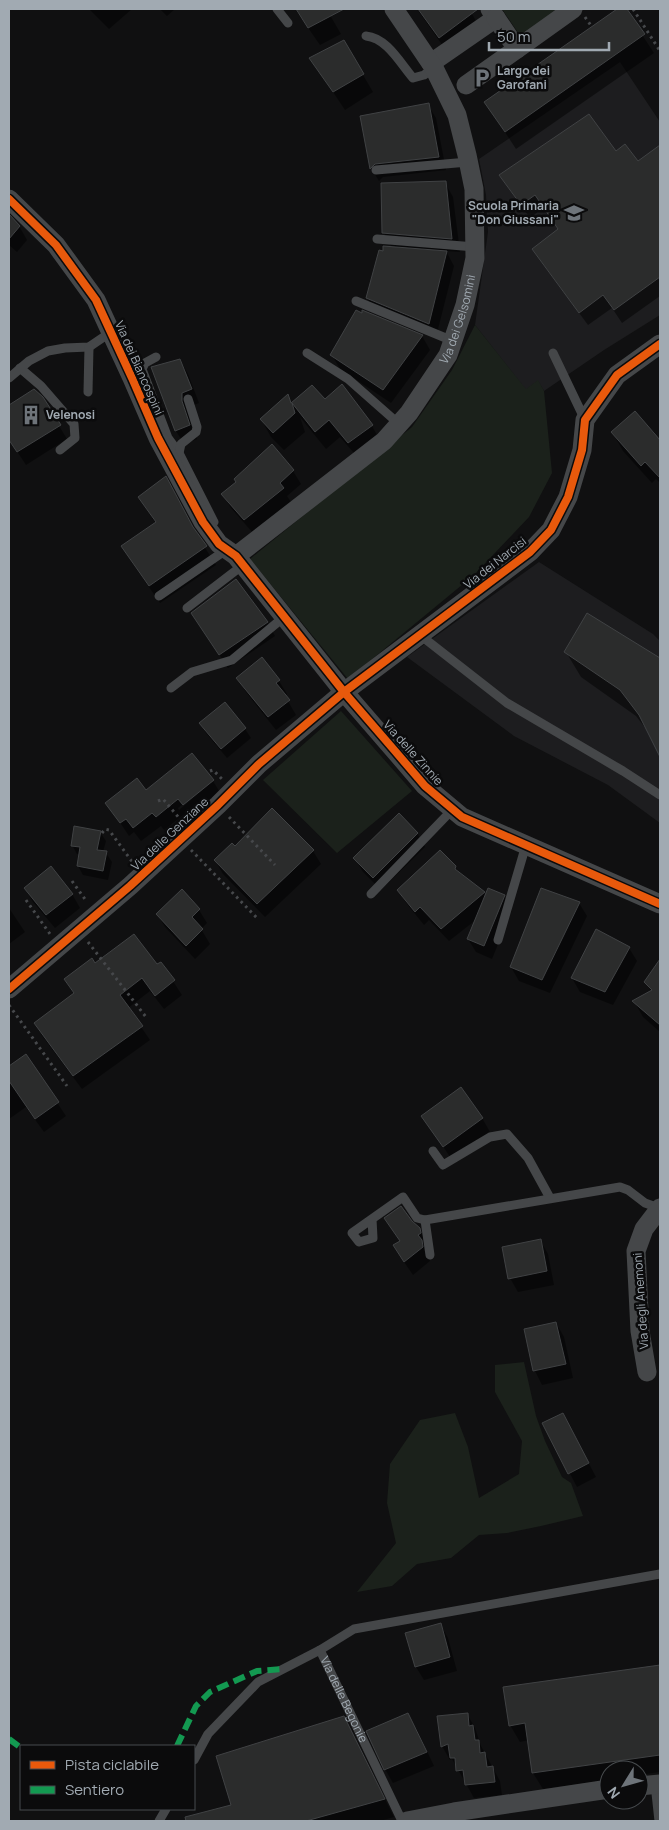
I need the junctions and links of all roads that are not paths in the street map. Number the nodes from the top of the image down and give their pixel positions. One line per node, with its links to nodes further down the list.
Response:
1 (276, 9): 5 (lane)
2 (394, 9): 8 (street, Via dei Gelsomini)
3 (573, 9): 7 (street)
4 (493, 13): 7 (street); 8 (street)
5 (288, 23)
6 (366, 36): 8 (lane)
7 (518, 49): 9 (street)
8 (433, 66): 10 (street, Via dei Gelsomini)
9 (466, 85)
10 (468, 162): 11 (lane); 14 (street, Via dei Gelsomini)
11 (376, 170)
12 (9, 199): 16 (street, Via dei Biancospini)
13 (377, 239): 14 (lane)
14 (475, 247): 17 (street, Via dei Gelsomini)
15 (356, 301): 17 (lane)
16 (111, 332): 19 (lane); 31 (street, Via dei Biancospini)
17 (453, 341): 28 (street, Via dei Gelsomini)
18 (660, 344): 27 (street, Via dei Narcisi)
19 (89, 348): 23 (lane); 25 (lane)
20 (553, 353): 27 (lane)
21 (307, 354): 28 (lane)
22 (156, 357): 30 (lane)
23 (20, 368): 24 (lane); 29 (lane)
24 (9, 378)
25 (88, 392)
26 (188, 399): 30 (lane)
27 (585, 420): 35 (street, Via dei Narcisi)
28 (398, 424): 31 (street, Via dei Gelsomini)
29 (60, 450)
30 (179, 453): 31 (lane)
31 (231, 554): 32 (lane); 33 (lane); 34 (street, Via delle Zinnie)
32 (159, 596)
33 (186, 608)
34 (284, 617): 36 (lane); 37 (street, Via delle Zinnie)
35 (420, 635): 37 (street, Via dei Narcisi); 38 (lane)
36 (171, 688)
37 (344, 692): 39 (street, Via delle Zinnie); 44 (street, Via delle Genziane)
38 (660, 795)
39 (453, 809): 40 (street, Via delle Zinnie); 41 (lane)
40 (526, 845): 42 (street, Via delle Zinnie); 43 (lane)
41 (371, 894)
42 (660, 904)
43 (498, 940)
44 (9, 989)
45 (433, 1151): 46 (lane)
46 (550, 1198): 47 (lane); 49 (lane)
47 (660, 1208): 51 (street, Via degli Anemoni)
48 (372, 1219): 49 (lane)
49 (425, 1220): 50 (lane)
50 (430, 1255)
51 (647, 1372)
52 (660, 1574): 53 (lane)
53 (320, 1650): 54 (lane, Via delle Begonie); 59 (lane, Via delle Begonie)
54 (195, 1758)
55 (652, 1785): 61 (lane)
56 (599, 1790): 60 (street)
57 (165, 1810): 58 (lane)
58 (159, 1821)
59 (402, 1821)
60 (407, 1821)
61 (659, 1821)

